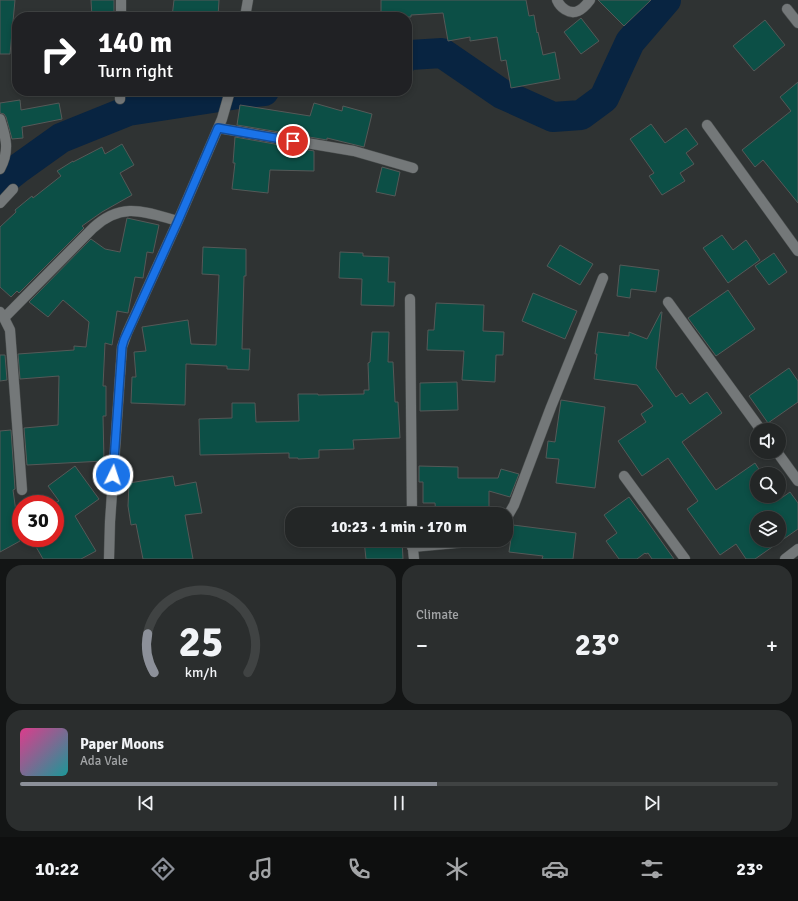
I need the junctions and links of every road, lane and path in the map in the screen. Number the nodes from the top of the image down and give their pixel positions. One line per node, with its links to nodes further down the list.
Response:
1 (121, 0): 6 (street)
2 (248, 0): 7 (street)
3 (557, 0): 4 (street)
4 (590, 0)
5 (787, 9): 8 (street)
6 (121, 12)
7 (246, 12)
8 (798, 24)
9 (228, 96): 11 (street)
10 (0, 119): 14 (street)
11 (220, 124): 13 (street); 17 (street)
12 (707, 125): 18 (street)
13 (413, 168)
14 (0, 169)
15 (13, 188): 16 (street)
16 (0, 203)
17 (178, 221): 22 (street); 32 (street)
18 (798, 251)
19 (603, 278): 29 (street)
20 (410, 299): 28 (street)
21 (668, 302): 23 (street)
22 (2, 315): 27 (street)
23 (756, 423)
24 (782, 459): 26 (street)
25 (624, 476): 34 (street)
26 (798, 481)
27 (22, 490)
28 (412, 507)
29 (513, 507)
30 (412, 547): 33 (street)
31 (798, 549): 35 (street)
32 (109, 559)
33 (414, 559)
34 (685, 559)
35 (785, 559)

